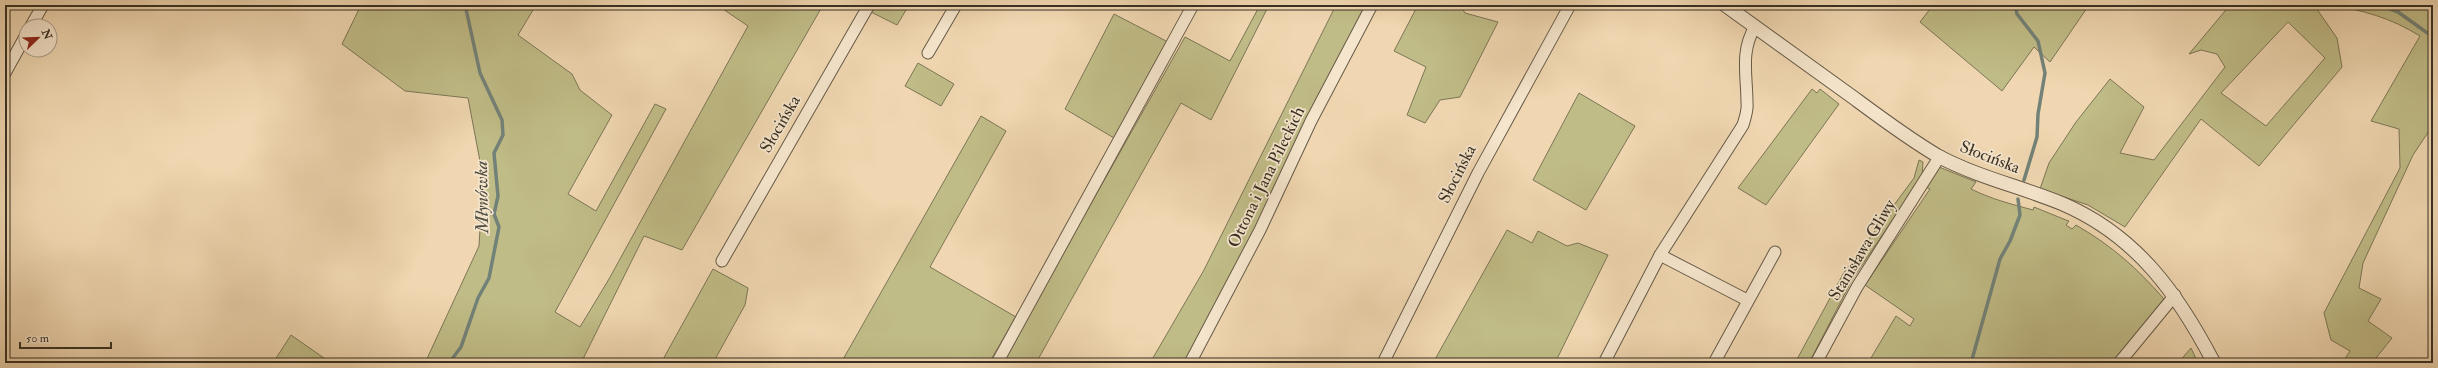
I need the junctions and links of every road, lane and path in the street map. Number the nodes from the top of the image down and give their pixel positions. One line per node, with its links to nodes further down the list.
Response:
1 (43, 5): 8 (street)
2 (869, 5): 16 (street, Słocińska)
3 (956, 5): 11 (street)
4 (1193, 5): 19 (street)
5 (1372, 5): 20 (street, Ottona i Jana Pileckich)
6 (1570, 5): 21 (street, Słocińska)
7 (1725, 5): 9 (street, Słocińska)
8 (36, 18)
9 (1755, 27): 13 (street, Słocińska); 15 (street)
10 (18, 50): 12 (street)
11 (928, 53)
12 (5, 73)
13 (1940, 156): 17 (street, Słocińska); 24 (street, Stanisława Gliwy)
14 (1775, 252): 18 (street)
15 (1660, 255): 18 (street); 22 (street)
16 (722, 261)
17 (2175, 295): 25 (street); 26 (street, Słocińska)
18 (1747, 300): 23 (street)
19 (997, 363)
20 (1190, 363)
21 (1383, 363)
22 (1604, 363)
23 (1714, 363)
24 (1816, 363)
25 (2119, 363)
26 (2214, 363)

